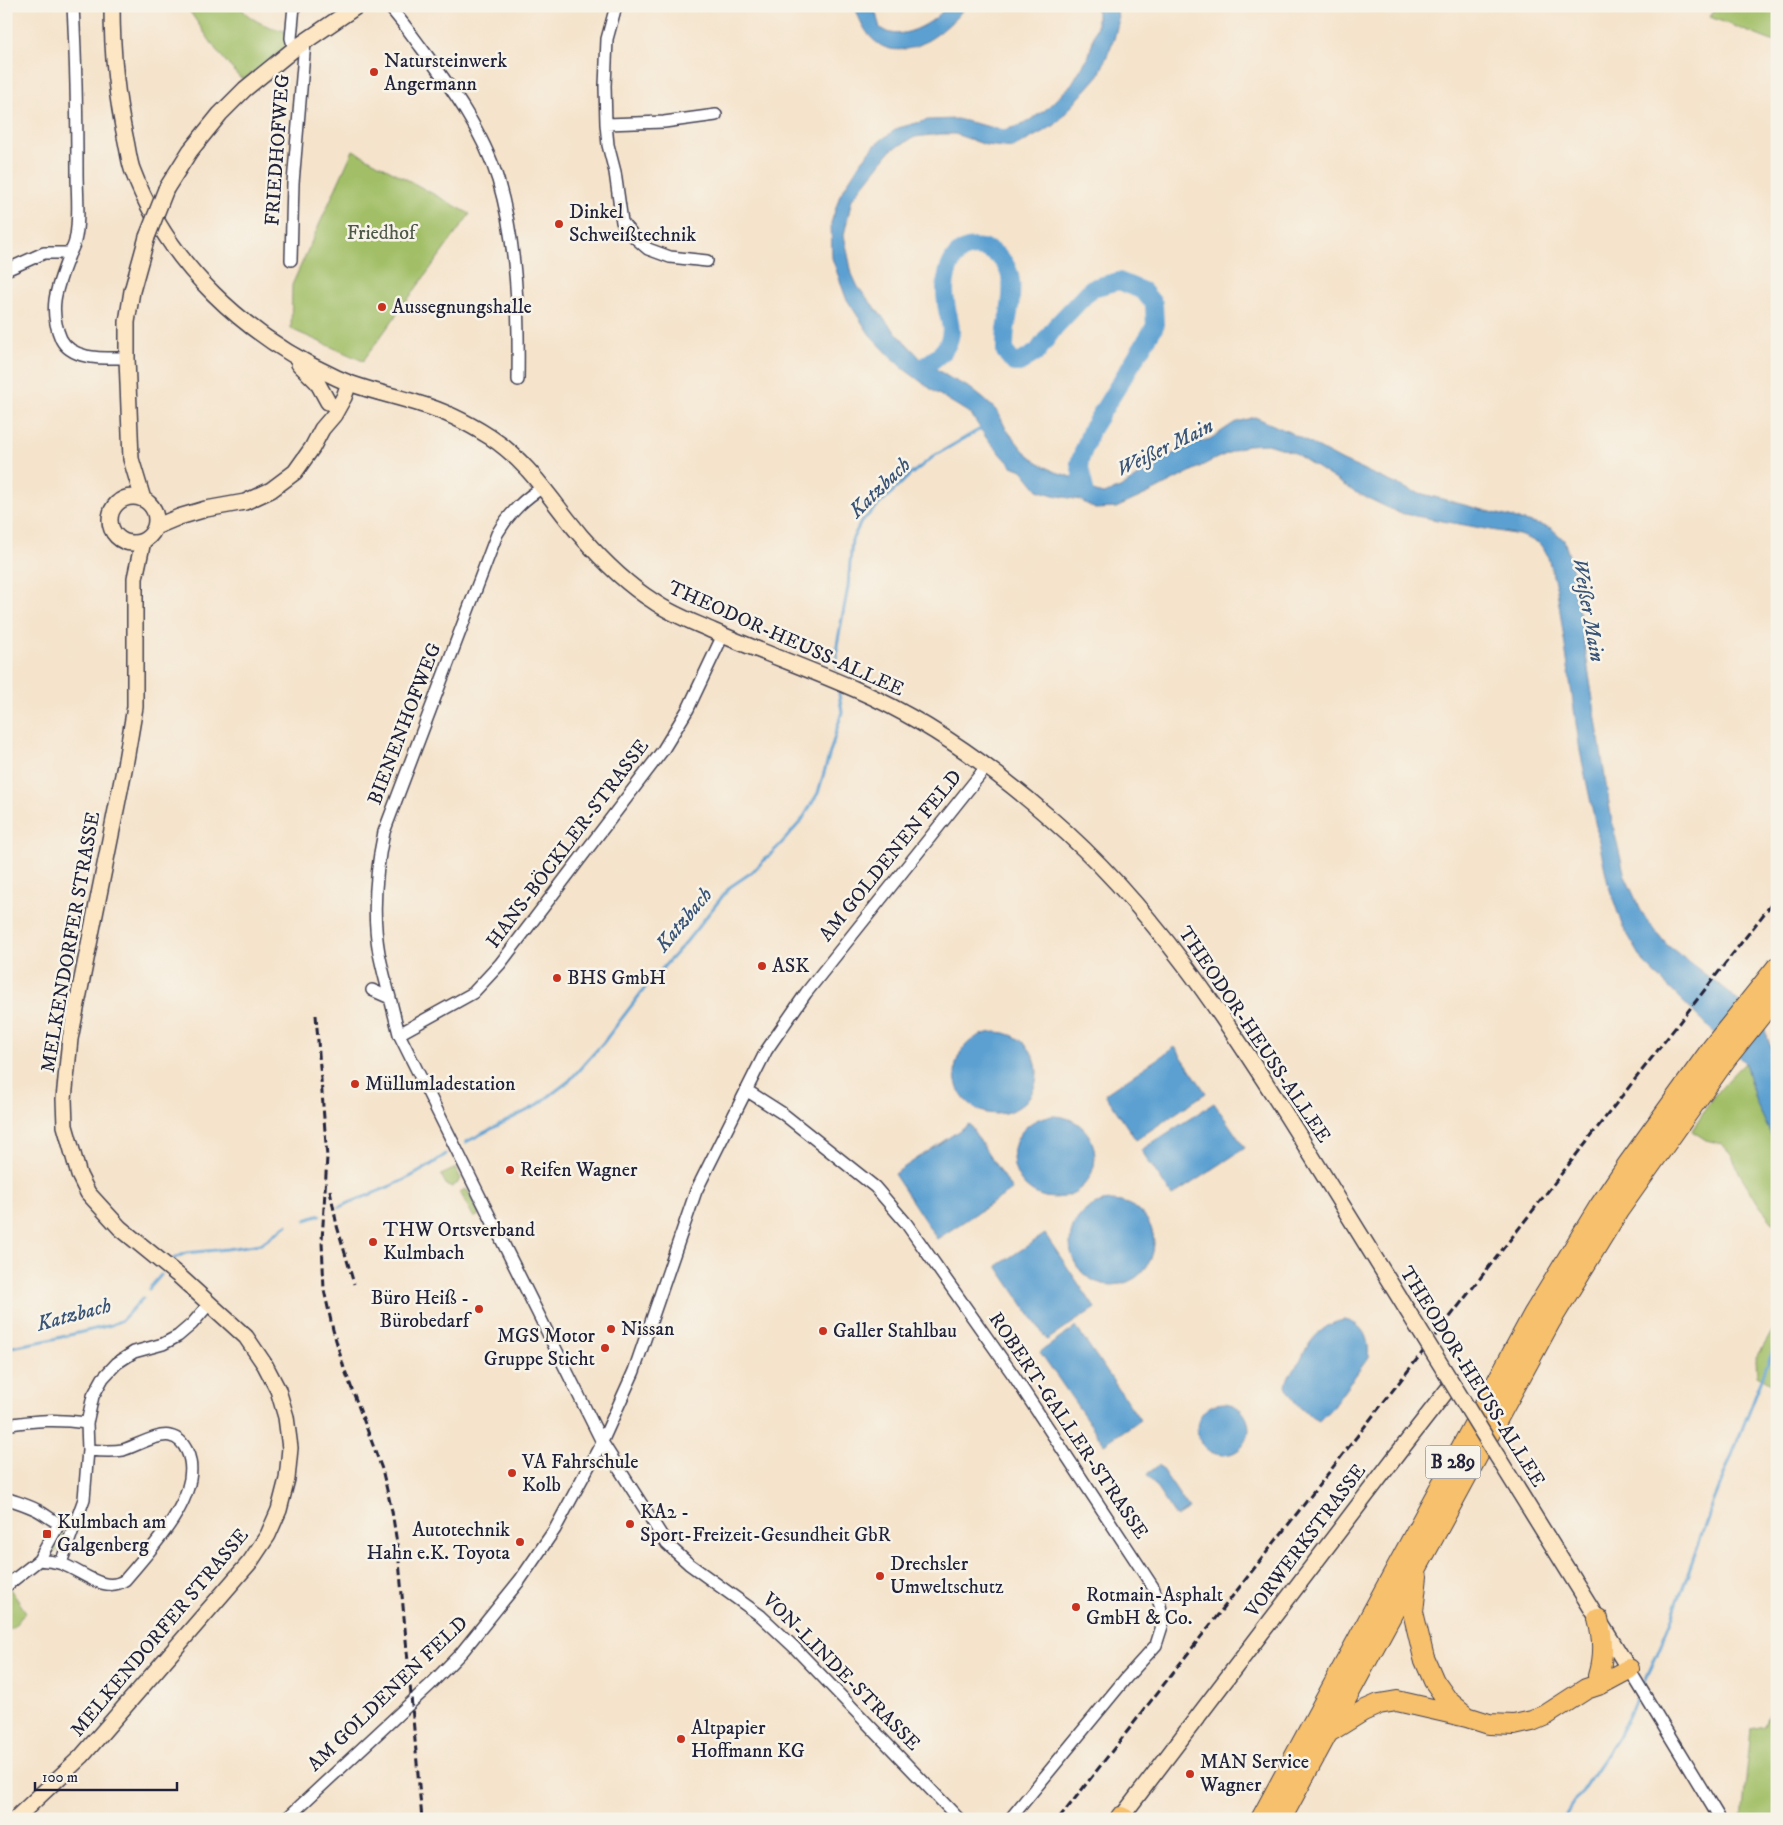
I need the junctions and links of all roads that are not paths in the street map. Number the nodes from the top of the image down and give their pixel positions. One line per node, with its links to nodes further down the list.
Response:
1 (73, 6): 10 (street)
2 (112, 6): 14 (main road)
3 (294, 6): 7 (street, FRIEDHOFWEG)
4 (357, 6): 7 (main road)
5 (390, 6): 16 (street)
6 (616, 6): 9 (street)
7 (300, 45): 11 (street, FRIEDHOFWEG); 15 (main road, bridge)
8 (716, 115): 9 (street)
9 (606, 124): 12 (street)
10 (70, 253): 13 (street); 15 (street)
11 (290, 260)
12 (707, 261)
13 (6, 270)
14 (292, 355): 17 (main road, THEODOR-HEUSS-ALLEE); 18 (main road)
15 (126, 358): 20 (main road)
16 (518, 380)
17 (343, 381): 18 (main road); 19 (main road); 21 (main road, THEODOR-HEUSS-ALLEE)
18 (328, 402): 19 (main road)
19 (322, 429): 24 (main road)
20 (131, 459): 22 (main road); 23 (main road)
21 (544, 487): 29 (main road, THEODOR-HEUSS-ALLEE); 34 (street, BIENENHOFWEG)
22 (124, 498): 23 (main road); 26 (main road)
23 (147, 502): 24 (main road); 25 (main road)
24 (206, 508): 25 (main road)
25 (155, 528): 27 (main road)
26 (125, 542): 27 (main road); 28 (main road, MELKENDORFER STRASSE)
27 (142, 542): 28 (main road, MELKENDORFER STRASSE)
28 (136, 578): 37 (main road, MELKENDORFER STRASSE)
29 (723, 635): 30 (main road, THEODOR-HEUSS-ALLEE); 35 (street, HANS-BÖCKLER-STRASSE)
30 (987, 766): 36 (street, AM GOLDENEN FELD); 39 (main road, THEODOR-HEUSS-ALLEE, bridge)
31 (1777, 967): 33 (highway, B 289)
32 (372, 990): 34 (street)
33 (1767, 996): 38 (highway, B 289)
34 (390, 998): 35 (street, VON-LINDE-STRASSE)
35 (399, 1034): 42 (street, VON-LINDE-STRASSE)
36 (746, 1090): 42 (street, AM GOLDENEN FELD); 61 (street, ROBERT-GALLER-STRASSE)
37 (209, 1304): 40 (street); 58 (main road, MELKENDORFER STRASSE)
38 (1545, 1312): 49 (highway, B 289); 56 (highway, B 289)
39 (1452, 1384): 51 (main road, THEODOR-HEUSS-ALLEE, bridge); 57 (main road, VORWERKSTRASSE)
40 (87, 1423): 41 (street); 43 (street)
41 (6, 1425)
42 (602, 1442): 59 (street, AM GOLDENEN FELD); 60 (street, VON-LINDE-STRASSE)
43 (88, 1450): 45 (street); 48 (street)
44 (6, 1498): 46 (street)
45 (78, 1519): 46 (street); 48 (street)
46 (59, 1524): 47 (street)
47 (39, 1560): 48 (street); 50 (street)
48 (61, 1563)
49 (1418, 1567): 54 (highway); 55 (highway, B 289)
50 (6, 1586)
51 (1598, 1619): 52 (main road, THEODOR-HEUSS-ALLEE); 53 (highway)
52 (1630, 1672): 53 (highway); 65 (street, THEODOR-HEUSS-ALLEE)
53 (1592, 1683): 54 (highway)
54 (1467, 1717): 55 (highway)
55 (1328, 1733): 64 (highway, B 289)
56 (1286, 1772): 62 (highway); 63 (highway, B 289)
57 (1122, 1818)
58 (15, 1819)
59 (286, 1819)
60 (959, 1819)
61 (1010, 1819)
62 (1246, 1819)
63 (1261, 1819)
64 (1281, 1819)
65 (1720, 1819)

